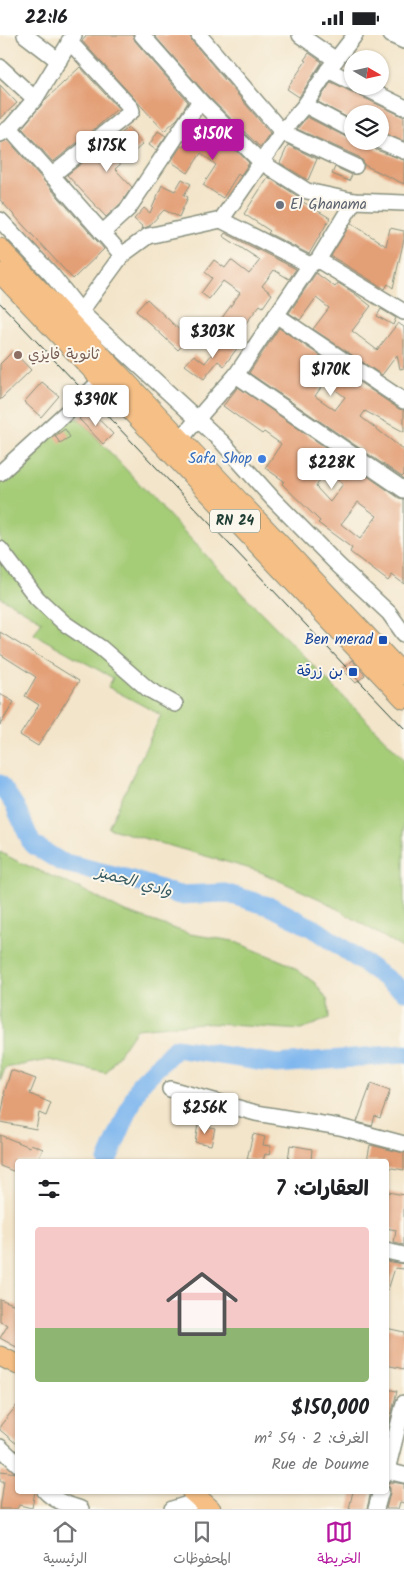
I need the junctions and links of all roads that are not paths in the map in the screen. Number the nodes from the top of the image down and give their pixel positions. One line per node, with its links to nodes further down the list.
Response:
1 (25, 35): 9 (street)
2 (142, 35): 15 (street)
3 (199, 35): 20 (street)
4 (300, 35): 10 (street)
5 (355, 35): 10 (street)
6 (391, 35): 8 (street)
7 (72, 38): 9 (street); 25 (street)
8 (404, 41)
9 (59, 61): 14 (street)
10 (332, 65): 12 (street); 16 (street)
11 (0, 67): 14 (street)
12 (344, 75)
13 (379, 95): 17 (street)
14 (35, 99): 19 (street)
15 (200, 101): 23 (street); 30 (street)
16 (306, 105): 18 (street); 20 (street)
17 (404, 107)
18 (344, 126)
19 (5, 131): 25 (street)
20 (282, 132): 23 (street); 24 (street)
21 (389, 145): 22 (street)
22 (404, 151)
23 (261, 162): 26 (street); 29 (street)
24 (354, 166)
25 (51, 176): 30 (street)
26 (354, 201): 27 (street); 33 (street)
27 (404, 203)
28 (0, 219): 37 (street)
29 (221, 220): 32 (street); 33 (street)
30 (102, 233): 32 (street)
31 (0, 248): 37 (main road, RN 24)
32 (122, 255): 37 (street)
33 (314, 263): 35 (street); 36 (street)
34 (0, 273): 37 (main road, RN 24)
35 (404, 311)
36 (276, 315): 38 (street); 40 (street)
37 (68, 324): 39 (main road, RN 24); 41 (street); 42 (main road, RN 24)
38 (236, 375): 41 (street); 44 (street)
39 (102, 380): 43 (street); 48 (main road, RN 24)
40 (404, 401)
41 (196, 420): 42 (street); 46 (street)
42 (181, 439): 47 (main road, RN 24)
43 (0, 473)
44 (404, 490)
45 (0, 549): 49 (street)
46 (404, 634)
47 (404, 675)
48 (404, 699)
49 (174, 704)
50 (170, 1089): 51 (street)
51 (404, 1144)
52 (389, 1252): 53 (street)
53 (404, 1255)
54 (0, 1356): 55 (main road)
55 (15, 1364)
56 (404, 1403): 57 (street)
57 (400, 1438): 60 (street)
58 (0, 1447): 59 (street)
59 (15, 1461)
60 (389, 1468)
61 (389, 1473): 62 (street)
62 (404, 1475)
63 (48, 1494): 66 (street)
64 (380, 1494): 68 (street)
65 (201, 1500): 67 (street)
66 (81, 1509)
67 (172, 1509)
68 (376, 1509)

